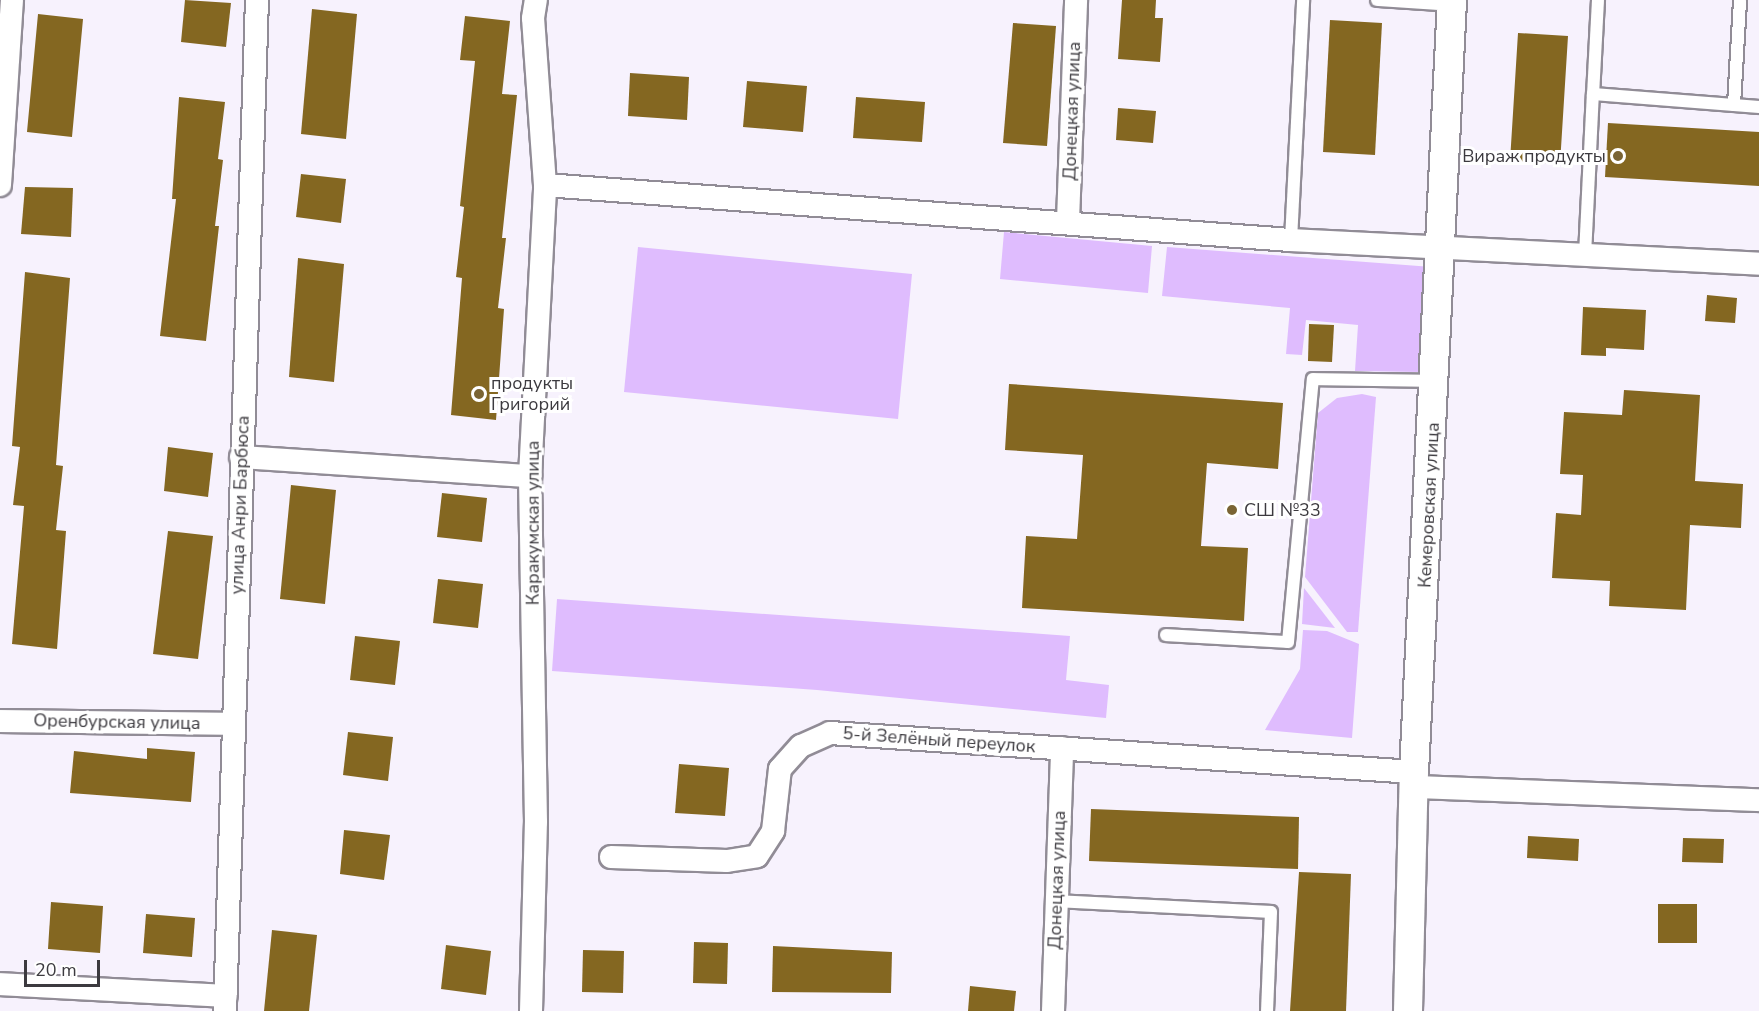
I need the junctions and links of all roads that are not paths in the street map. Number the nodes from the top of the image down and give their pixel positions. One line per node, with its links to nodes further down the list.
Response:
1 (12, 0): 13 (street)
2 (257, 0): 21 (street, улица Анри Барбюса)
3 (536, 0): 14 (street, Каракумская улица)
4 (1076, 0): 15 (street, Донецкая улица)
5 (1303, 0): 16 (lane)
6 (1377, 0): 9 (lane)
7 (1598, 0): 10 (lane)
8 (1740, 0): 11 (lane)
9 (1452, 3): 17 (street, Кемеровская улица)
10 (1593, 94): 11 (lane); 18 (lane)
11 (1734, 105): 12 (lane)
12 (1759, 107)
13 (0, 185)
14 (545, 185): 15 (street); 22 (street, Каракумская улица)
15 (1068, 221): 16 (street)
16 (1291, 240): 17 (street)
17 (1440, 248): 18 (street); 20 (street, Кемеровская улица)
18 (1585, 255): 19 (street)
19 (1759, 264)
20 (1436, 381): 23 (lane); 27 (street, Кемеровская улица)
21 (241, 457): 22 (street); 25 (street, улица Анри Барбюса)
22 (530, 476): 33 (street, Каракумская улица)
23 (1166, 635)
24 (0, 721): 25 (street, Оренбурская улица)
25 (234, 724): 32 (street, улица Анри Барбюса)
26 (1062, 748): 27 (street, 5-й Зелёный переулок); 29 (street, 5-й Зелёный переулок); 30 (street, Донецкая улица)
27 (1414, 779): 28 (street, 5-й Зелёный переулок); 36 (street, Кемеровская улица)
28 (1759, 800)
29 (611, 857)
30 (1056, 901): 34 (street, Донецкая улица); 35 (lane)
31 (0, 984): 32 (street)
32 (225, 1003)
33 (531, 1011)
34 (1053, 1011)
35 (1267, 1011)
36 (1408, 1011)

